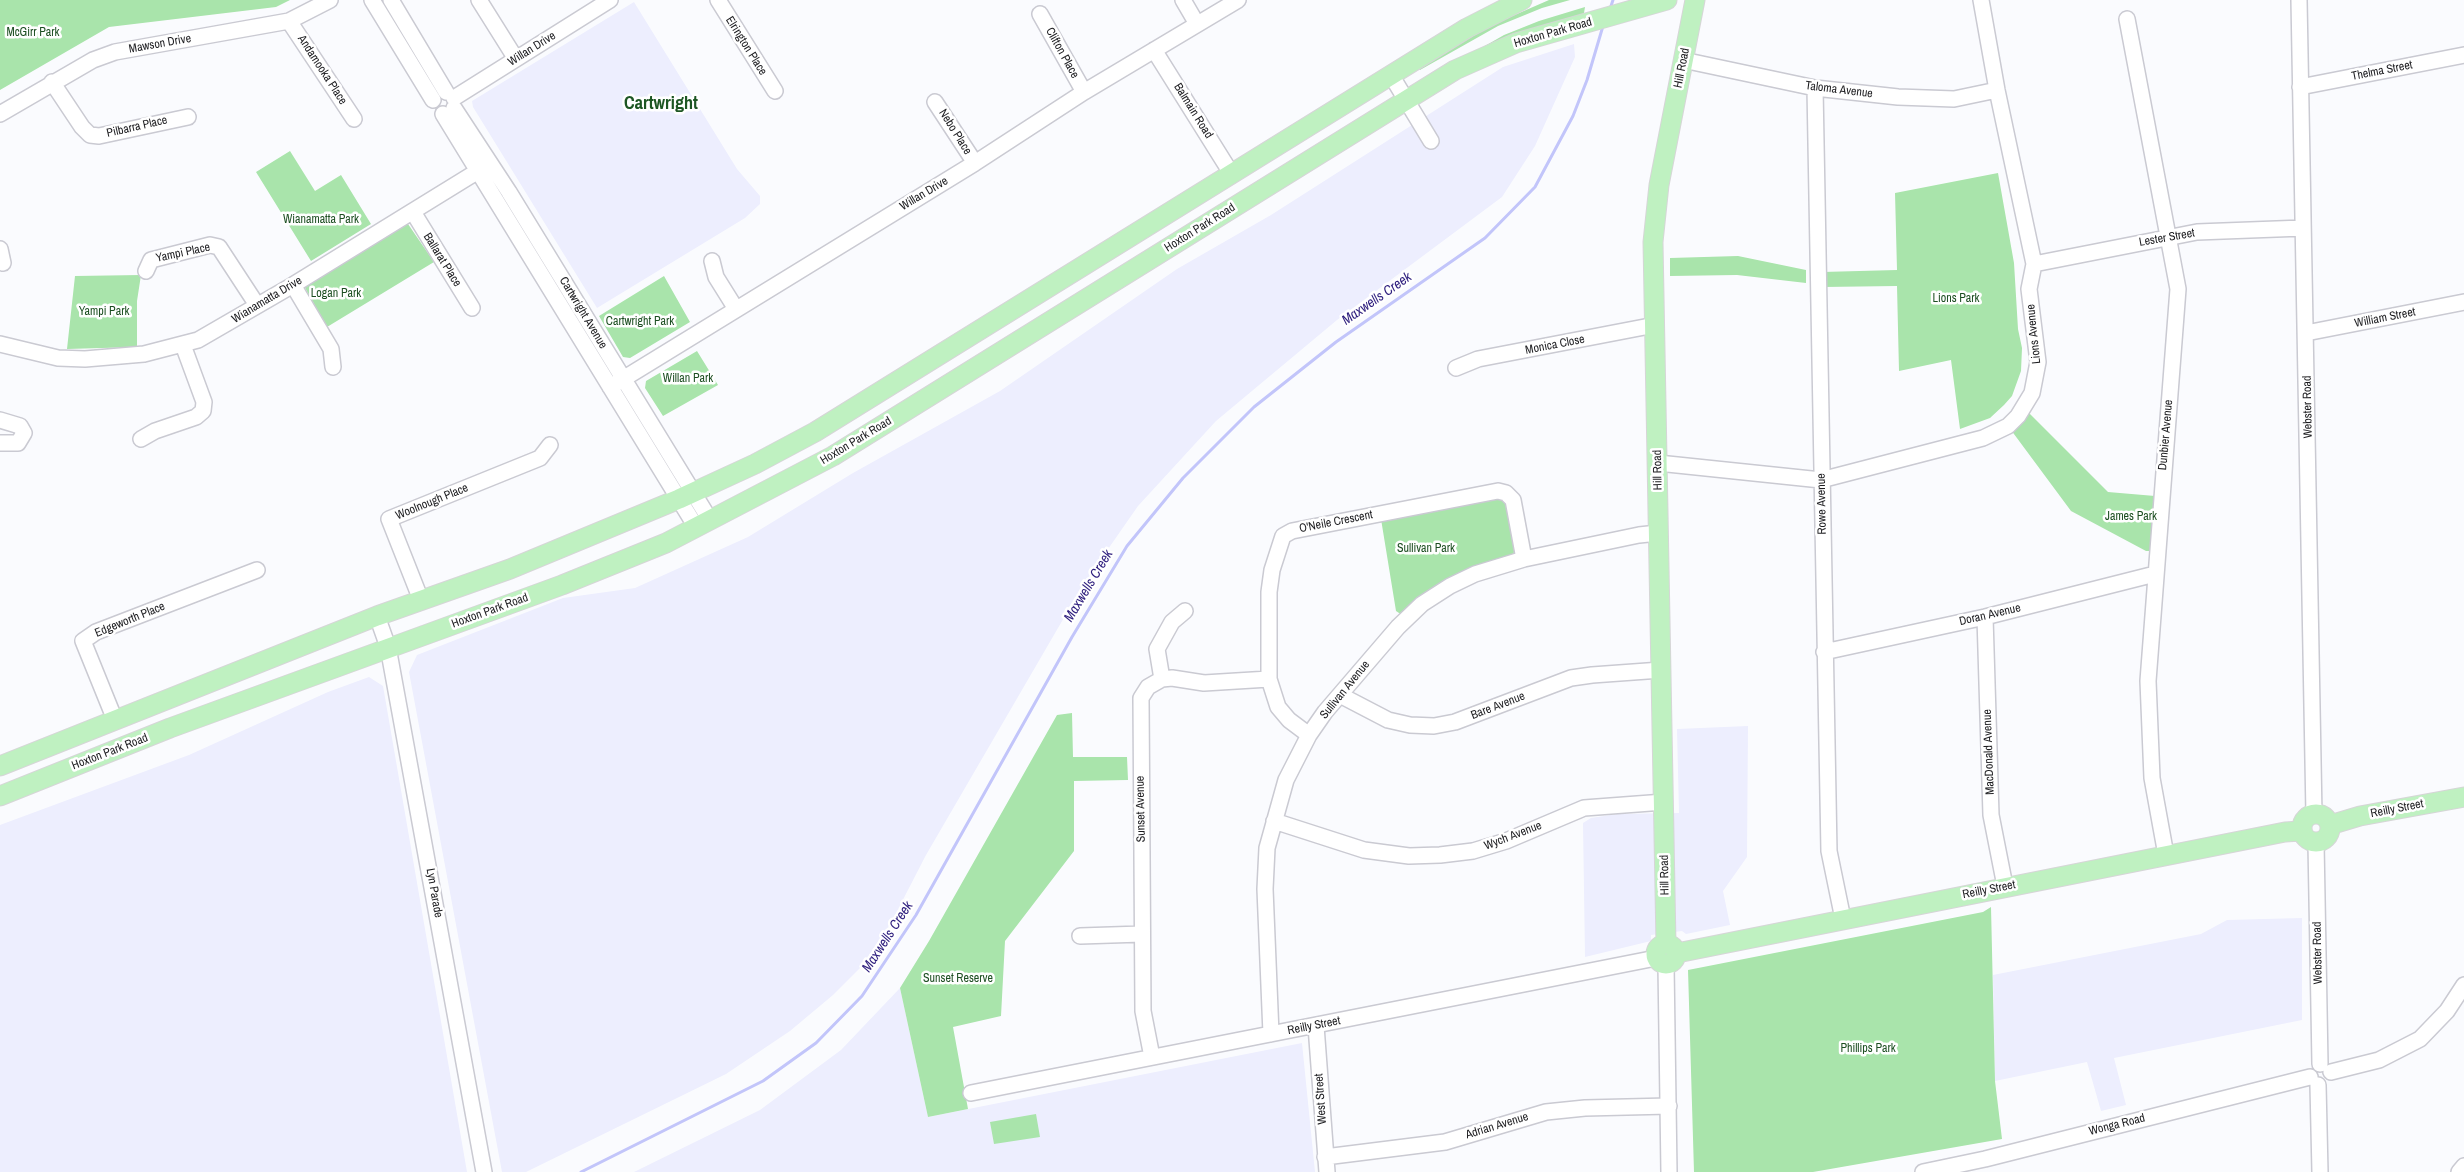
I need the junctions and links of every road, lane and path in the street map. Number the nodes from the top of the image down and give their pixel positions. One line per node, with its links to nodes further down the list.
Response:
1 (330, 0): 16 (street, Mawson Drive)
2 (372, 0): 31 (street, Cartwright Avenue)
3 (392, 0): 31 (street, Cartwright Avenue)
4 (479, 0): 21 (street)
5 (610, 0): 21 (street, Willan Drive)
6 (718, 0): 28 (street, Elrington Place)
7 (1183, 0): 17 (street)
8 (1238, 0): 17 (street, Willan Drive)
9 (1522, 0): 23 (main road)
10 (1695, 0): 18 (main road, Hill Road)
11 (1981, 0): 27 (street, Lions Avenue)
12 (2299, 0): 25 (street, Webster Road)
13 (1663, 1): 18 (main road); 30 (main road, Hoxton Park Road)
14 (1040, 14): 29 (street, Clifton Place)
15 (2127, 19): 43 (street, Dunbier Avenue)
16 (289, 21): 24 (street, Mawson Drive); 35 (street, Andamooka Place)
17 (1197, 24): 19 (street, Willan Drive)
18 (1689, 31): 22 (main road, Hill Road)
19 (1154, 50): 29 (street, Willan Drive); 40 (street, Balmain Road)
20 (2464, 55): 25 (street, Thelma Street)
21 (516, 59): 31 (street, Willan Drive)
22 (1683, 60): 26 (street, Taloma Avenue); 53 (main road, Hill Road)
23 (1391, 75): 30 (street); 40 (main road)
24 (52, 82): 33 (street, Mawson Drive); 34 (street, Pilbarra Place)
25 (2300, 86): 42 (street, Webster Road)
26 (1815, 88): 27 (street, Taloma Avenue); 65 (street, Rowe Avenue)
27 (1997, 90): 45 (street, Lions Avenue)
28 (775, 91)
29 (1084, 92): 38 (street, Willan Drive)
30 (1406, 100): 37 (street); 67 (main road, Hoxton Park Road)
31 (446, 102): 36 (street, Cartwright Avenue); 39 (street, Cartwright Avenue)
32 (935, 102): 38 (street, Nebo Place)
33 (0, 114)
34 (188, 117)
35 (354, 119)
36 (474, 140): 39 (street); 52 (street, Cartwright Avenue)
37 (1431, 141)
38 (975, 164): 51 (street, Willan Drive)
39 (478, 171): 41 (street, Wianamatta Drive); 52 (street, Cartwright Avenue)
40 (1231, 173): 66 (main road)
41 (413, 212): 47 (street, Wianamatta Drive); 50 (street, Ballarat Place)
42 (2303, 228): 43 (street, Lester Street); 54 (street, Webster Road)
43 (2168, 237): 45 (street, Lester Street); 71 (street, Dunbier Avenue)
44 (712, 261): 51 (street)
45 (2034, 264): 65 (street, Lions Avenue)
46 (146, 272): 49 (street, Yampi Place)
47 (293, 285): 49 (street, Wianamatta Drive); 57 (street)
48 (2464, 302): 54 (street, William Street)
49 (257, 304): 56 (street, Wianamatta Drive)
50 (472, 308)
51 (736, 308): 59 (street, Willan Drive)
52 (580, 323): 59 (street, Cartwright Avenue)
53 (1655, 325): 58 (street, Monica Close); 64 (main road, Hill Road)
54 (2306, 333): 88 (street, Webster Road)
55 (0, 344): 56 (street, Wianamatta Drive)
56 (183, 345): 61 (street)
57 (333, 367)
58 (1456, 368)
59 (617, 383): 66 (street, Cartwright Avenue)
60 (0, 420): 62 (street)
61 (141, 439)
62 (0, 443)
63 (550, 445): 72 (street, Woolnough Place)
64 (1658, 463): 65 (street, Lions Avenue); 68 (main road, Hill Road)
65 (1821, 480): 77 (street, Rowe Avenue)
66 (686, 495): 67 (street, Cartwright Avenue); 72 (main road)
67 (703, 523): 76 (main road, Hoxton Park Road)
68 (1658, 533): 69 (street, Sullivan Avenue); 78 (main road, Hill Road)
69 (1524, 558): 80 (street, O'Neile Crescent); 81 (street, Sullivan Avenue)
70 (257, 570): 82 (street, Edgeworth Place)
71 (2155, 574): 75 (street, Doran Avenue); 93 (street, Dunbier Avenue)
72 (420, 600): 74 (main road)
73 (1185, 611): 79 (street)
74 (377, 616): 76 (street, Lyn Parade); 82 (main road)
75 (1985, 617): 77 (street, Doran Avenue); 94 (street, MacDonald Avenue)
76 (388, 647): 85 (main road, Hoxton Park Road); 110 (street, Lyn Parade)
77 (1824, 652): 95 (street, Rowe Avenue)
78 (1662, 670): 81 (street, Bare Avenue); 87 (main road, Hill Road)
79 (1162, 679): 80 (street); 96 (street, Sunset Avenue)
80 (1269, 679): 83 (street, O'Neile Crescent)
81 (1340, 695): 83 (street, Sullivan Avenue)
82 (115, 720): 84 (main road)
83 (1309, 735): 89 (street, Sullivan Avenue)
84 (0, 766)
85 (0, 796)
86 (2464, 796): 90 (main road, Reilly Street)
87 (1664, 802): 89 (street, Wych Avenue); 98 (main road, Hill Road)
88 (2314, 814): 90 (main road); 91 (main road)
89 (1274, 821): 101 (street, Sullivan Avenue)
90 (2330, 825): 92 (main road)
91 (2301, 831): 92 (main road); 93 (main road, Reilly Street)
92 (2316, 843): 103 (street, Webster Road)
93 (2166, 855): 94 (main road, Reilly Street)
94 (2005, 886): 95 (main road, Reilly Street)
95 (1843, 919): 98 (main road, Reilly Street)
96 (1142, 934): 97 (street); 102 (street, Sunset Avenue)
97 (1080, 936)
98 (1666, 955): 100 (street, Reilly Street); 106 (street, Hill Road)
99 (2464, 985): 103 (street)
100 (1316, 1026): 101 (street, Reilly Street); 107 (street, West Street)
101 (1270, 1034): 102 (street, Reilly Street)
102 (1152, 1057): 105 (street, Reilly Street)
103 (2325, 1068): 104 (street)
104 (2314, 1081): 109 (street, Wonga Road); 113 (street)
105 (971, 1093)
106 (1669, 1106): 107 (street, Adrian Avenue); 111 (street, Hill Road)
107 (1326, 1165)
108 (2464, 1166): 114 (street)
109 (1958, 1169): 112 (street, Wonga Road)
110 (484, 1172)
111 (1670, 1172)
112 (1924, 1172)
113 (2320, 1172)
114 (2459, 1172)

